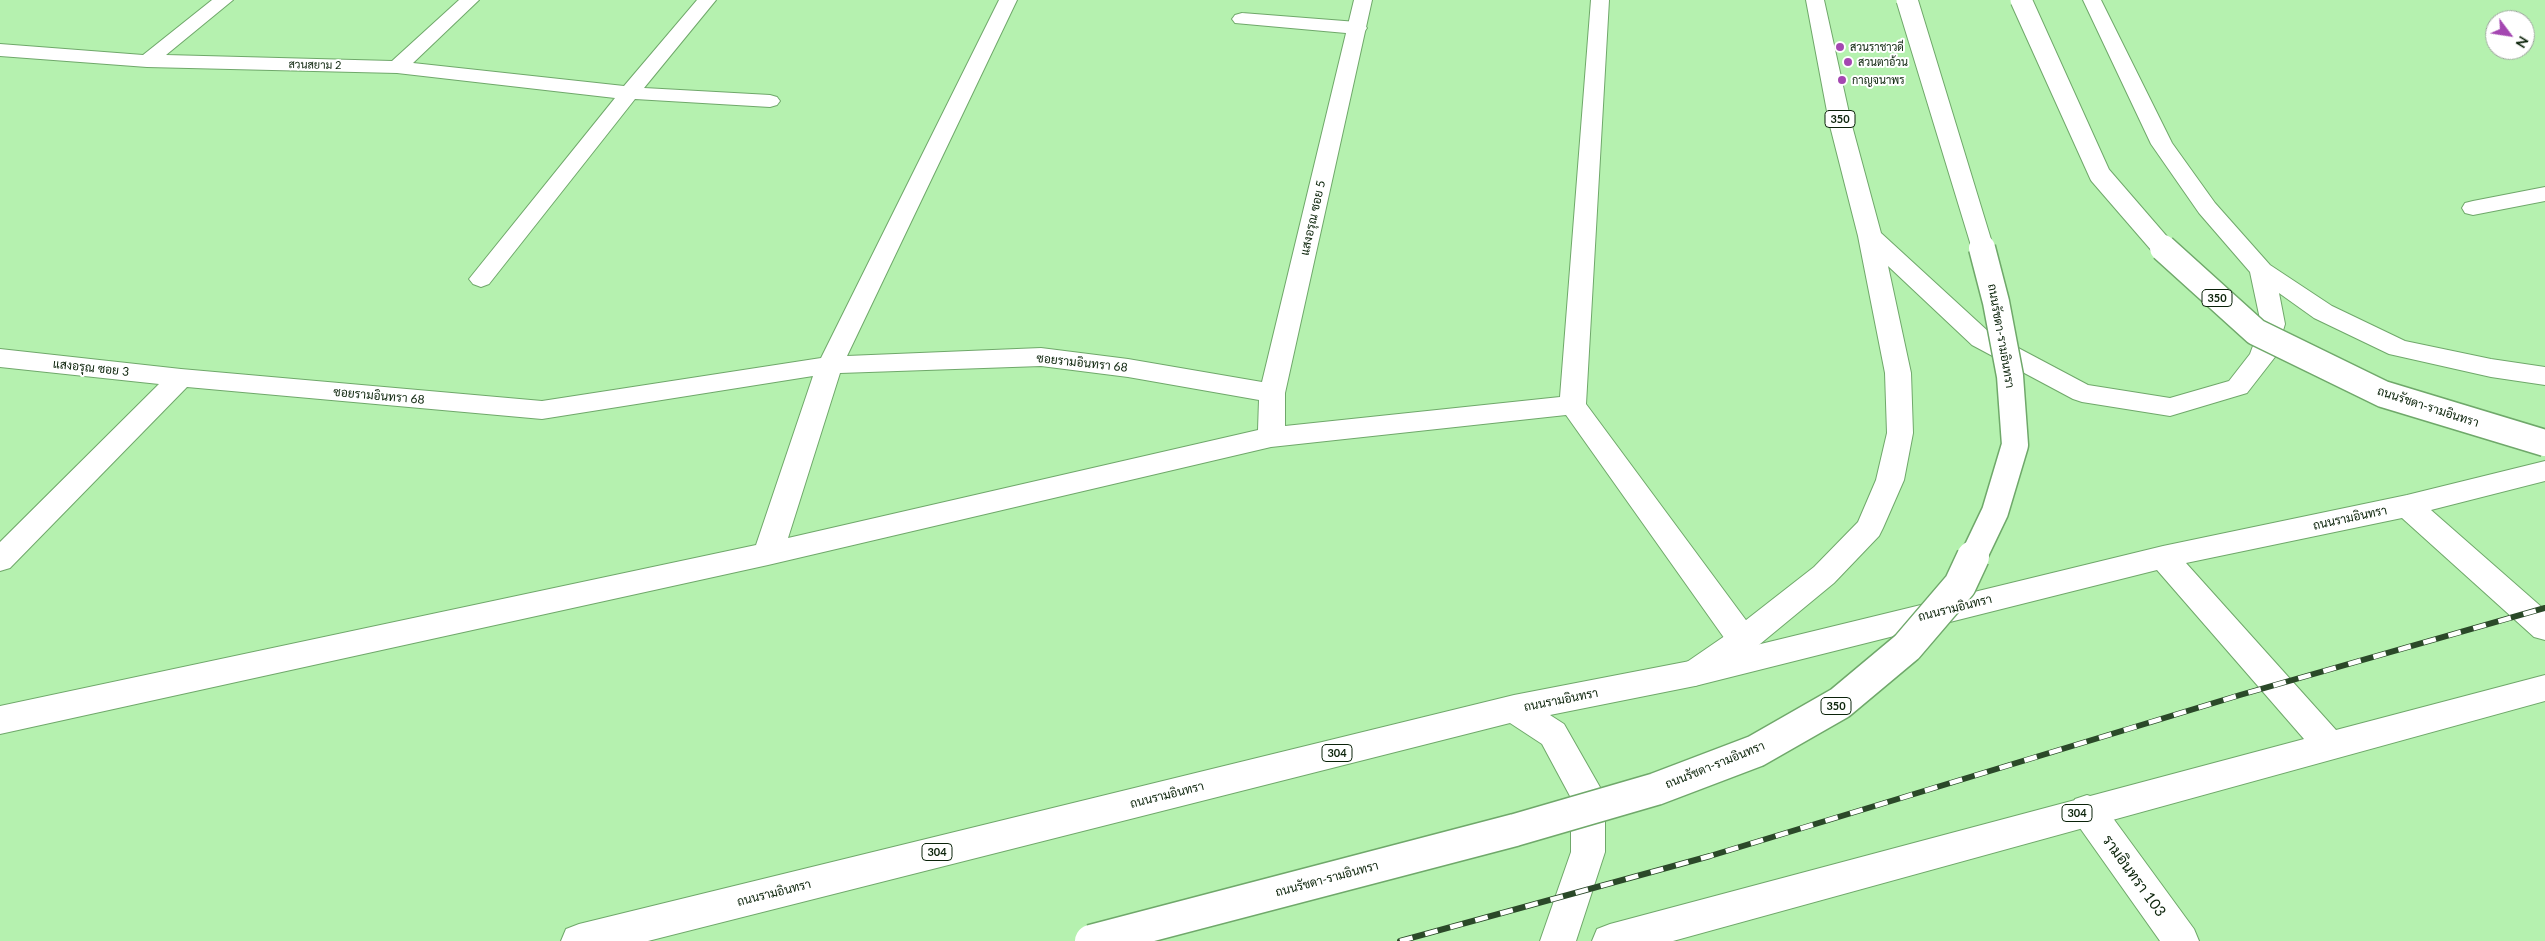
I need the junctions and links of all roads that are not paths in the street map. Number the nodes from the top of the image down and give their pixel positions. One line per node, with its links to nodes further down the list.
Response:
1 (224, 0): 14 (main road)
2 (470, 0): 15 (main road)
3 (707, 0): 16 (main road)
4 (1008, 0): 24 (main road)
5 (1363, 0): 12 (main road, แสงอรุณ ซอย 5)
6 (1600, 0): 28 (main road)
7 (1814, 0): 20 (main road, 350)
8 (1907, 0): 46 (main road, ถนนรัชดา-รามอินทรา / 350, bridge)
9 (2021, 0): 30 (main road, ถนนรัชดา-รามอินทรา / 350, bridge)
10 (2092, 0): 21 (main road)
11 (1242, 19): 12 (main road)
12 (1357, 28): 27 (main road, แสงอรุณ ซอย 5)
13 (0, 50): 14 (main road, สวนสยาม 2)
14 (147, 61): 15 (main road, สวนสยาม 2)
15 (397, 67): 16 (main road, สวนสยาม 2)
16 (629, 93): 17 (main road, สวนสยาม 2); 22 (main road)
17 (770, 101)
18 (2545, 194): 19 (main road)
19 (2473, 208)
20 (1870, 236): 21 (main road); 38 (main road, 350)
21 (2262, 270): 25 (main road)
22 (480, 278)
23 (0, 358): 26 (main road, แสงอรุณ ซอย 3)
24 (830, 365): 26 (main road, ซอยรามอินทรา 68); 27 (main road, ซอยรามอินทรา 68); 34 (main road)
25 (2545, 376)
26 (181, 378): 33 (main road)
27 (1272, 393): 29 (main road, แสงอรุณ ซอย 5)
28 (1573, 405): 29 (main road); 38 (main road)
29 (1271, 437): 34 (main road)
30 (2545, 442)
31 (2545, 471): 32 (main road, ถนนรามอินทรา / 304)
32 (2407, 506): 35 (main road, ถนนรามอินทรา / 304); 37 (main road)
33 (14, 530): 36 (main road)
34 (768, 554): 42 (main road)
35 (2163, 557): 39 (main road, ถนนรามอินทรา / 304); 43 (main road)
36 (0, 560)
37 (2545, 628)
38 (1744, 640): 39 (main road, 350)
39 (1695, 673): 41 (main road, ถนนรามอินทรา / 304)
40 (2543, 691): 43 (main road, 304)
41 (1514, 709): 45 (main road, ถนนรามอินทรา / 304); 47 (main road)
42 (0, 720)
43 (2330, 746): 44 (main road, 304)
44 (2088, 810): 48 (main road, 304); 49 (main road, รามอินทรา 103)
45 (579, 941)
46 (1091, 941)
47 (1558, 941)
48 (1610, 941)
49 (2182, 941)

